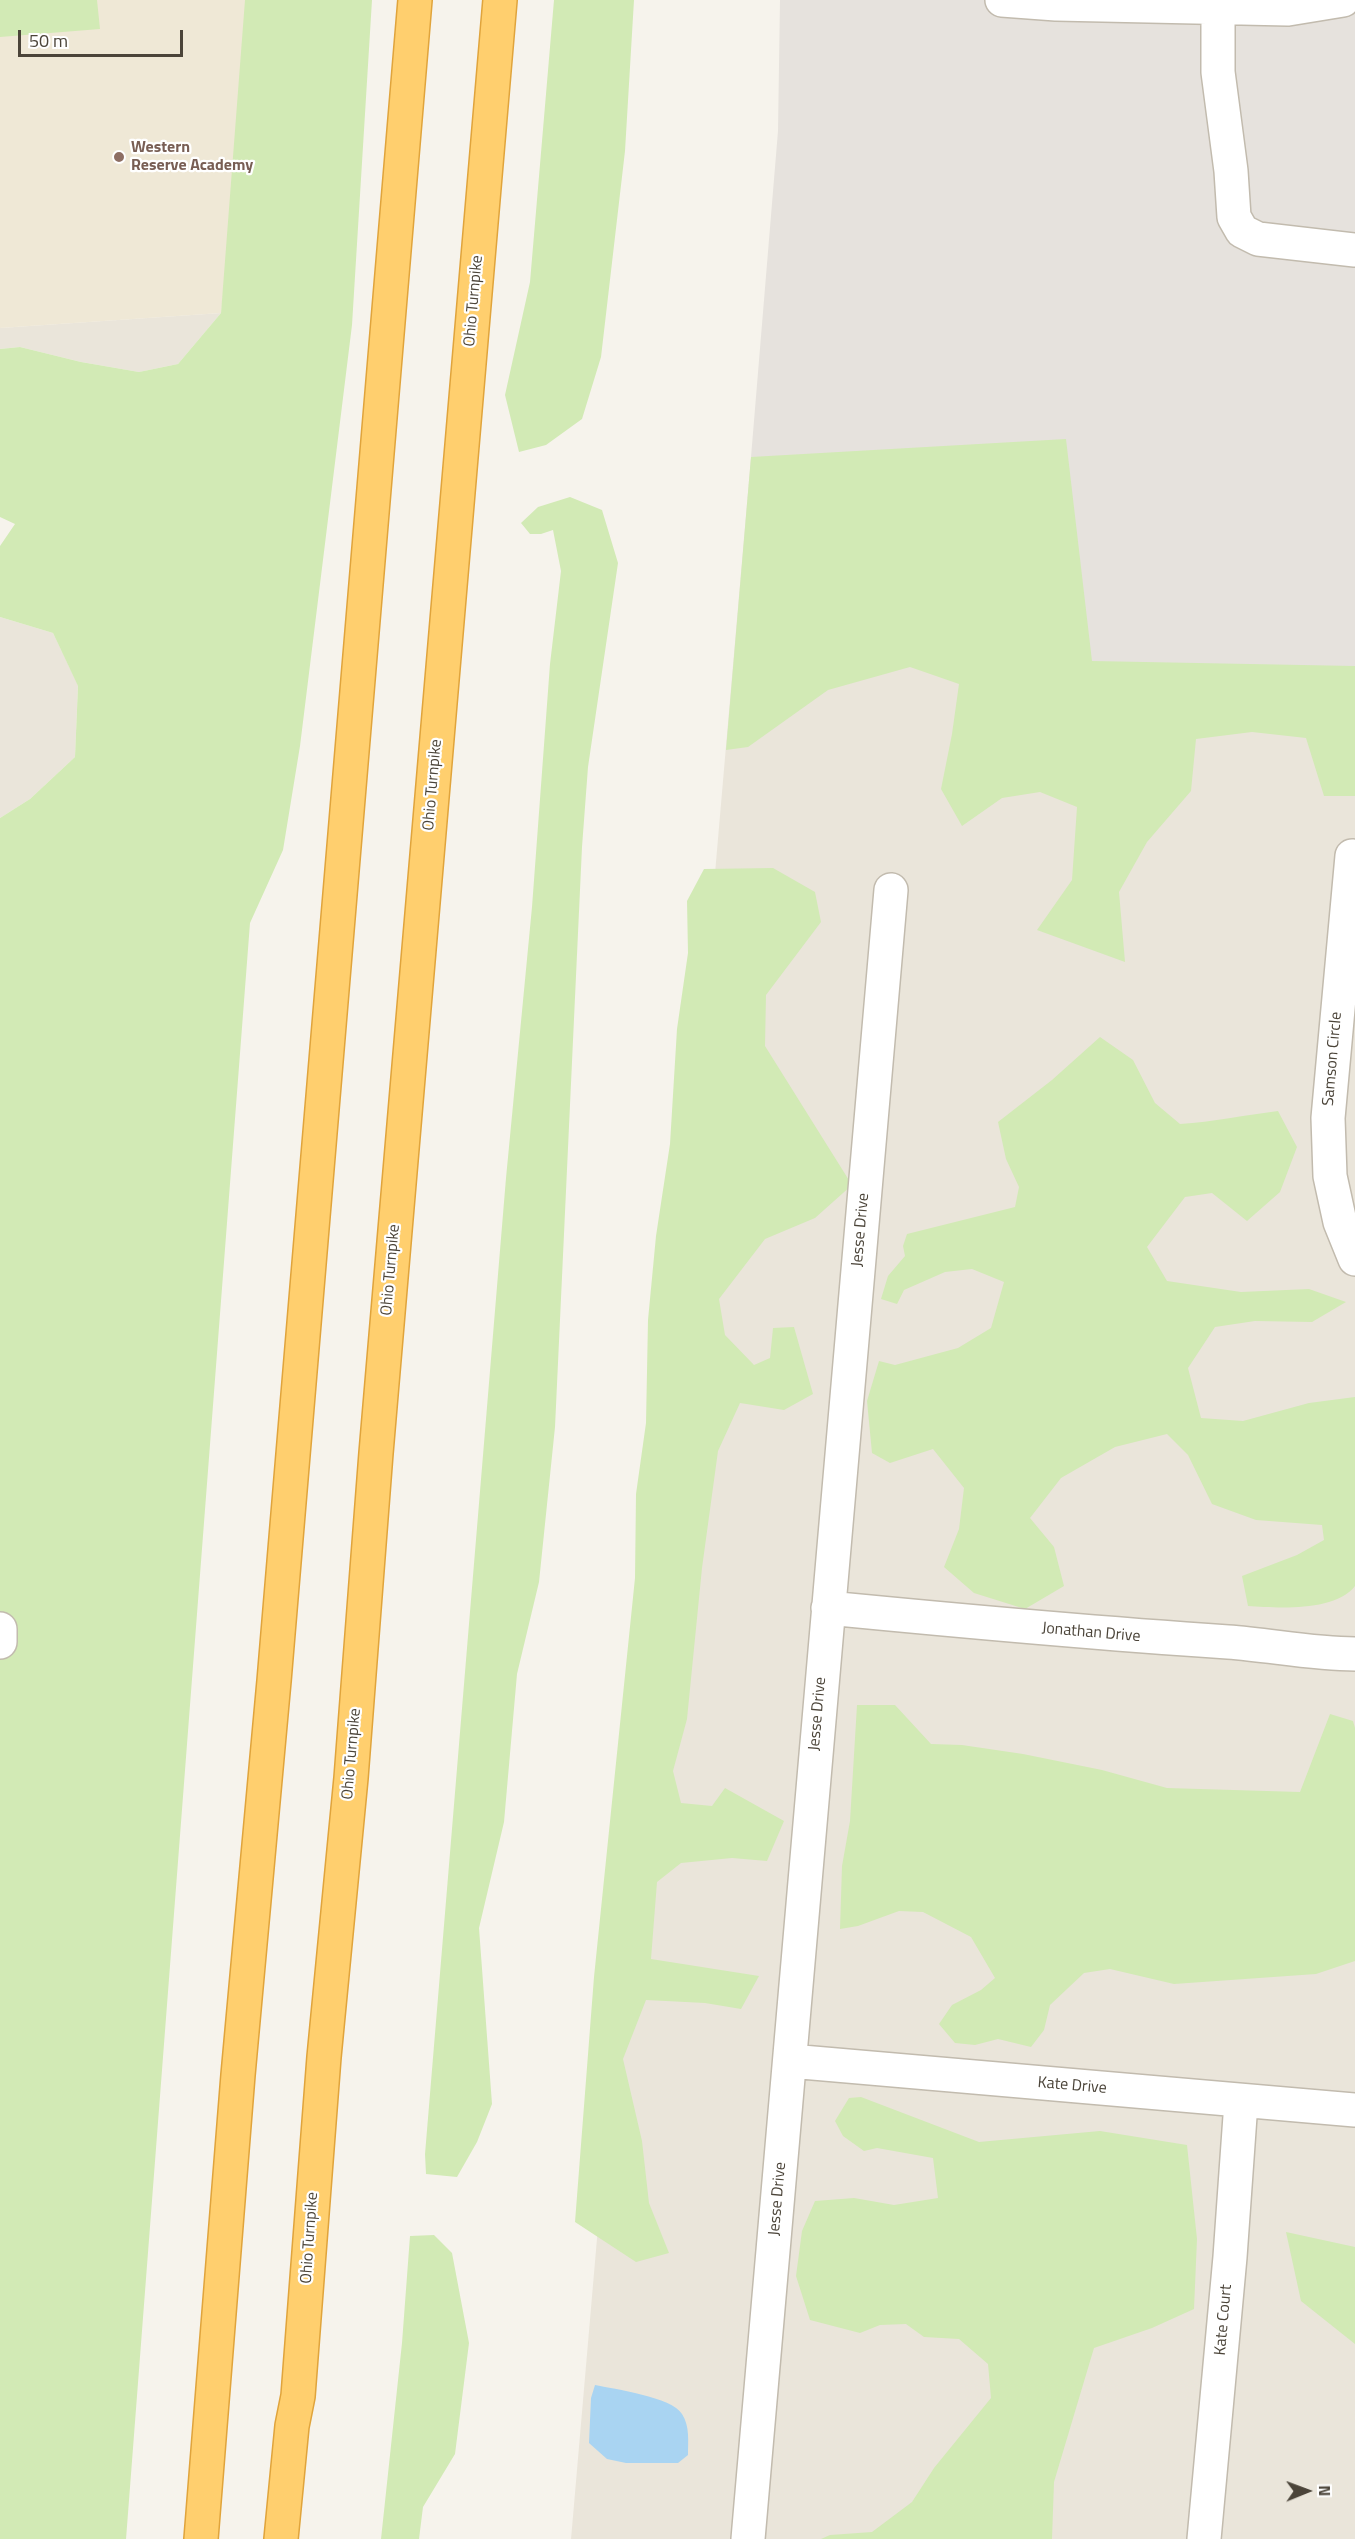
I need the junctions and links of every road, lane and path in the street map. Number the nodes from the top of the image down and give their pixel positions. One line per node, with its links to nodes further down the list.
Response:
1 (414, 0): 18 (highway)
2 (500, 0): 19 (highway, Ohio Turnpike)
3 (1002, 0): 5 (street)
4 (1343, 0): 6 (street)
5 (1069, 2): 6 (street)
6 (1218, 4): 7 (street)
7 (1355, 250)
8 (1352, 856): 10 (street, Samson Circle)
9 (891, 890): 11 (street, Jesse Drive)
10 (1355, 1259)
11 (828, 1608): 14 (street, Jonathan Drive); 15 (street, Jesse Drive)
12 (0, 1629): 13 (street)
13 (0, 1642)
14 (1355, 1654)
15 (790, 2061): 16 (street, Kate Drive); 20 (street, Jesse Drive)
16 (1241, 2102): 17 (street, Kate Drive); 21 (street, Kate Court)
17 (1355, 2110)
18 (201, 2539)
19 (281, 2539)
20 (748, 2539)
21 (1204, 2539)

